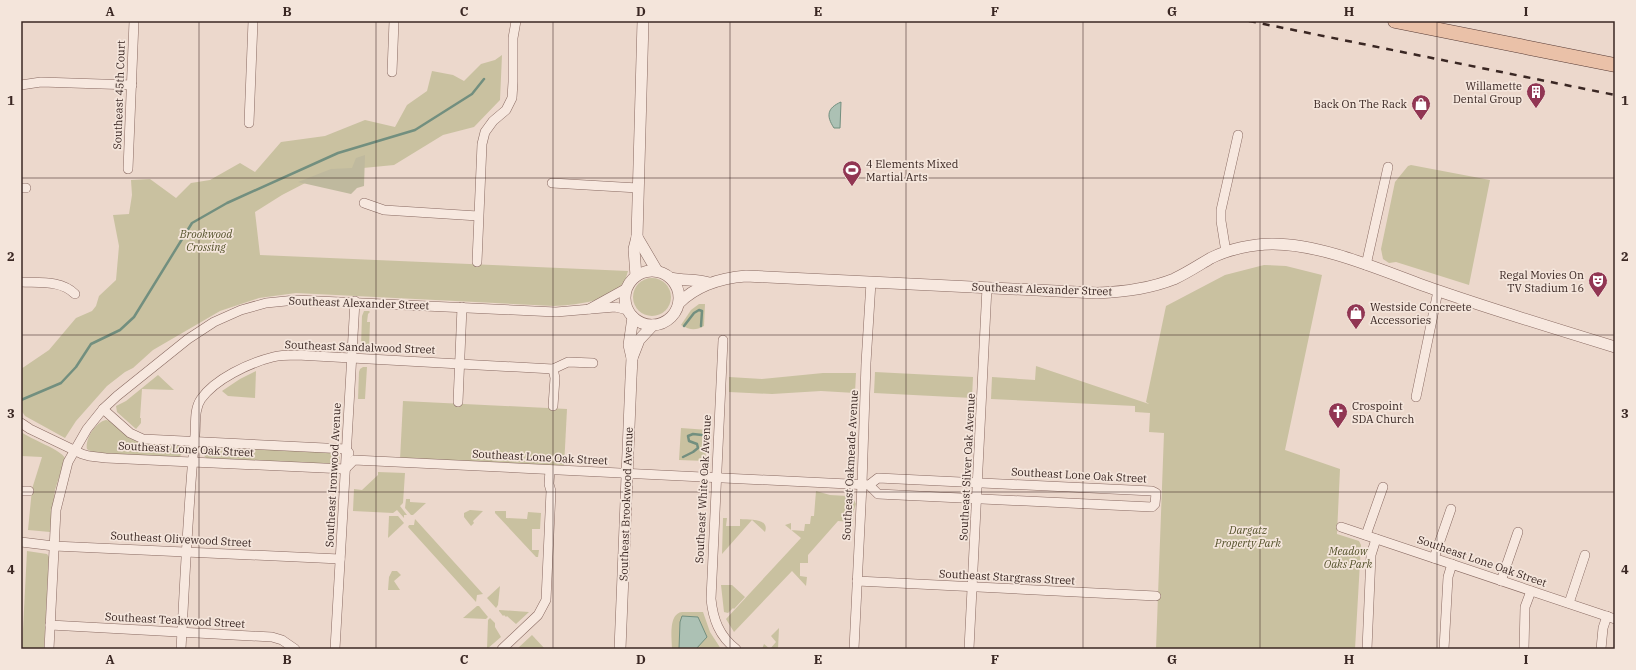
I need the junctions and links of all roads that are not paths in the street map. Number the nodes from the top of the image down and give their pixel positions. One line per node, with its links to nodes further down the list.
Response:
1 (134, 21): 11 (street, Southeast 45th Court)
2 (253, 21): 12 (street)
3 (394, 21): 9 (street)
4 (516, 21): 19 (street)
5 (643, 21): 17 (street)
6 (1395, 21): 7 (main road)
7 (1415, 23): 8 (main road)
8 (1615, 65)
9 (392, 72)
10 (21, 85): 11 (street)
11 (132, 85): 15 (street, Southeast 45th Court)
12 (249, 123)
13 (1238, 135): 21 (street)
14 (1388, 167): 23 (street)
15 (128, 169)
16 (552, 183): 17 (street)
17 (638, 188): 20 (street)
18 (364, 203): 19 (street)
19 (478, 216): 22 (street)
20 (637, 237): 24 (street); 25 (street)
21 (1226, 252): 23 (street, Southeast Alexander Street); 30 (street, Southeast Alexander Street)
22 (477, 262)
23 (1366, 265): 32 (street, Southeast Alexander Street)
24 (657, 271): 25 (street); 26 (street)
25 (636, 276): 31 (street)
26 (672, 278): 29 (street, Southeast Alexander Street); 35 (street)
27 (21, 282): 33 (street)
28 (871, 282): 29 (street, Southeast Alexander Street); 30 (street, Southeast Alexander Street); 62 (street, Southeast Oakmeade Avenue)
29 (709, 283): 35 (street, Southeast Alexander Street)
30 (987, 287): 61 (street, Southeast Silver Oak Avenue)
31 (627, 288): 37 (street, Southeast Alexander Street); 38 (street)
32 (1438, 290): 41 (street, Southeast Alexander Street); 47 (street)
33 (74, 294)
34 (355, 302): 36 (street, Southeast Alexander Street); 42 (street, Southeast Ironwood Avenue); 50 (street, Southeast Alexander Street)
35 (679, 303): 39 (street)
36 (462, 307): 37 (street, Southeast Alexander Street); 45 (street)
37 (589, 309): 38 (street, Southeast Alexander Street)
38 (630, 313): 39 (street); 43 (street, Southeast Brookwood Avenue)
39 (653, 325): 43 (street, Southeast Brookwood Avenue)
40 (723, 340): 60 (street, Southeast White Oak Avenue)
41 (1615, 347)
42 (352, 358): 45 (street, Southeast Sandalwood Street); 52 (street, Southeast Sandalwood Street); 53 (street, Southeast Ironwood Avenue)
43 (632, 358): 59 (street, Southeast Brookwood Avenue)
44 (593, 363): 46 (street, Southeast Sandalwood Street)
45 (460, 364): 46 (street, Southeast Sandalwood Street); 48 (street)
46 (553, 369): 49 (street)
47 (1416, 397)
48 (458, 402)
49 (553, 406)
50 (103, 409): 52 (street, Southeast Lone Oak Street); 54 (street, Southeast Alexander Street)
51 (21, 424): 54 (street, Southeast Lone Oak Street)
52 (194, 441): 53 (street, Southeast Lone Oak Street); 56 (street, Southeast Sandalwood Street)
53 (346, 449): 55 (street); 57 (street, Southeast Ironwood Avenue)
54 (74, 451): 56 (street, Southeast Lone Oak Street); 71 (street, Southeast Alexander Street)
55 (354, 460): 57 (street); 58 (street, Southeast Lone Oak Street)
56 (191, 461): 57 (street, Southeast Lone Oak Street); 72 (street, Southeast Sandalwood Street)
57 (345, 469): 75 (street, Southeast Ironwood Avenue)
58 (550, 470): 59 (street, Southeast Lone Oak Street); 90 (street)
59 (628, 473): 60 (street, Southeast Lone Oak Street); 91 (street, Southeast Brookwood Avenue)
60 (716, 477): 62 (street, Southeast Lone Oak Street); 92 (street, Southeast White Oak Avenue)
61 (978, 483): 62 (street, Southeast Lone Oak Street); 64 (street, Southeast Silver Oak Avenue); 64 (street, Southeast Lone Oak Street)
62 (866, 484): 64 (street, Southeast Lone Oak Street); 77 (street, Southeast Oakmeade Avenue)
63 (1383, 487): 68 (street)
64 (977, 498): 79 (street, Southeast Silver Oak Avenue)
65 (1450, 509): 74 (street)
66 (1341, 527): 68 (street, Southeast Lone Oak Street)
67 (1518, 532): 78 (street)
68 (1366, 535): 69 (street, Southeast Lone Oak Street)
69 (1376, 539): 74 (street, Southeast Lone Oak Street); 95 (street)
70 (21, 542): 71 (street, Southeast Olivewood Street)
71 (54, 546): 72 (street, Southeast Olivewood Street); 84 (street, Southeast Alexander Street)
72 (187, 552): 75 (street, Southeast Olivewood Street); 85 (street, Southeast Sandalwood Street)
73 (1585, 555): 82 (street)
74 (1434, 558): 76 (street, Southeast Lone Oak Street)
75 (340, 559): 89 (street, Southeast Ironwood Avenue)
76 (1452, 564): 78 (street, Southeast Lone Oak Street); 96 (street)
77 (857, 581): 79 (street, Southeast Stargrass Street); 93 (street, Southeast Oakmeade Avenue)
78 (1501, 581): 80 (street, Southeast Lone Oak Street)
79 (973, 587): 81 (street, Southeast Stargrass Street); 94 (street, Southeast Silver Oak Avenue)
80 (1531, 590): 82 (street, Southeast Lone Oak Street); 97 (street)
81 (1156, 596)
82 (1569, 603): 83 (street, Southeast Lone Oak Street)
83 (1611, 618): 98 (street)
84 (50, 625): 85 (street, Southeast Teakwood Street); 86 (street, Southeast Alexander Street)
85 (182, 632): 87 (street, Southeast Sandalwood Street); 88 (street, Southeast Teakwood Street)
86 (49, 649)
87 (181, 649)
88 (295, 649)
89 (335, 649)
90 (502, 649)
91 (620, 649)
92 (736, 649)
93 (854, 649)
94 (969, 649)
95 (1367, 649)
96 (1444, 649)
97 (1524, 649)
98 (1601, 649)

